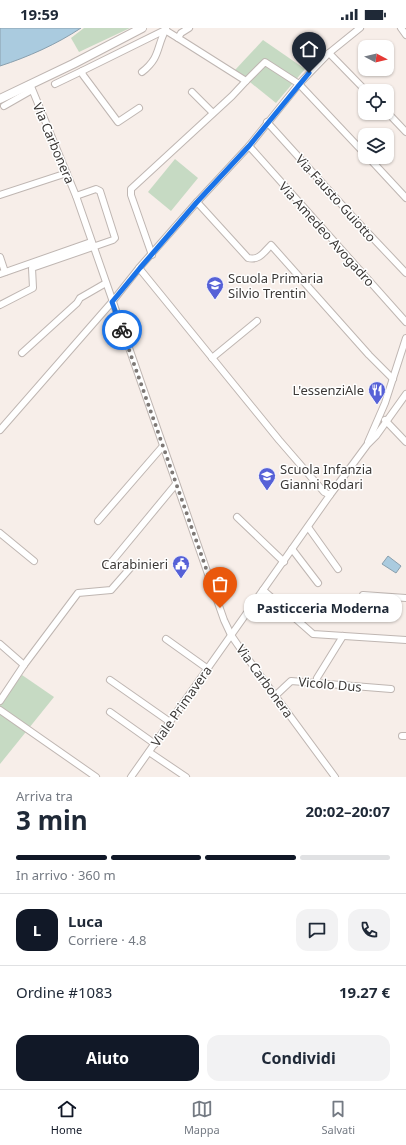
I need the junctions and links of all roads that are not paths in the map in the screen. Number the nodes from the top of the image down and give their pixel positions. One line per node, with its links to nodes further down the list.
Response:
1 (142, 28): 15 (main road)
2 (189, 28): 7 (street)
3 (360, 28): 8 (street)
4 (401, 28): 6 (street)
5 (166, 29): 7 (street); 9 (street); 10 (street)
6 (406, 35)
7 (178, 38): 11 (street)
8 (329, 53): 13 (street); 14 (street)
9 (82, 71): 12 (street); 18 (street)
10 (142, 72)
11 (246, 81): 13 (street); 19 (street)
12 (55, 84)
13 (299, 84): 21 (street); 24 (street)
14 (359, 84)
15 (31, 87): 17 (main road); 26 (street, Via Carbonera)
16 (192, 92): 19 (street)
17 (2, 103)
18 (139, 108)
19 (213, 113): 32 (street)
20 (394, 119): 22 (street)
21 (268, 122): 23 (street); 36 (street, Via Fausto Guiotto)
22 (406, 132)
23 (249, 146): 30 (street); 41 (street, Via Amedeo Avogadro)
24 (358, 147)
25 (374, 164): 29 (street)
26 (67, 173): 27 (street); 28 (street, Via Carbonera)
27 (0, 195)
28 (76, 196): 31 (street, Via Carbonera); 31 (street, Via Carbonera)
29 (406, 198)
30 (197, 202): 32 (street); 45 (street)
31 (92, 244): 35 (street, Via Carbonera); 37 (street, Via Carbonera); 39 (street, Via Carbonera)
32 (152, 255): 34 (street)
33 (0, 257): 35 (street, Via Carbonera)
34 (140, 268): 38 (street); 44 (street)
35 (2, 273)
36 (406, 273)
37 (106, 283): 38 (street, Via Carbonera); 43 (street)
38 (112, 302): 49 (street); 52 (street, Via Carbonera)
39 (0, 305)
40 (257, 321): 44 (street)
41 (406, 322)
42 (406, 338): 45 (street)
43 (22, 353)
44 (212, 358): 54 (street)
45 (392, 379): 47 (street)
46 (406, 394): 48 (street)
47 (385, 403): 48 (street); 51 (street)
48 (386, 422): 50 (street); 51 (street)
49 (0, 430)
50 (406, 442)
51 (367, 445): 54 (street, Viale Primavera)
52 (163, 446): 53 (street, Via Carbonera); 56 (street)
53 (176, 484): 62 (street); 69 (street, Via Carbonera)
54 (330, 495): 57 (street, Viale Primavera)
55 (237, 517): 61 (street)
56 (98, 521)
57 (308, 528): 59 (street, Viale Primavera); 64 (street)
58 (0, 533): 60 (street)
59 (292, 550): 61 (street, Viale Primavera); 65 (street)
60 (34, 561)
61 (284, 562): 66 (street, Viale Primavera)
62 (109, 565)
63 (132, 566): 74 (street)
64 (338, 569)
65 (318, 583)
66 (263, 590): 69 (street, Viale Primavera); 70 (street)
67 (363, 595): 68 (street)
68 (406, 598)
69 (231, 635): 75 (street, Viale Primavera); 79 (street, Via Carbonera)
70 (342, 636): 72 (street); 76 (street)
71 (166, 639): 75 (street)
72 (406, 640)
73 (0, 644): 74 (street)
74 (24, 665): 80 (street)
75 (208, 669): 83 (street, Viale Primavera)
76 (317, 678)
77 (110, 680): 83 (street)
78 (391, 689): 79 (street, Vicolo Dus)
79 (275, 696): 90 (street, Via Carbonera)
80 (0, 700)
81 (0, 710): 87 (street)
82 (110, 712): 84 (street)
83 (170, 722): 84 (street, Viale Primavera)
84 (155, 744): 85 (street, Viale Primavera)
85 (149, 752): 86 (street); 88 (street, Viale Primavera)
86 (179, 775): 89 (street)
87 (96, 777)
88 (131, 777)
89 (186, 777)
90 (335, 777)

